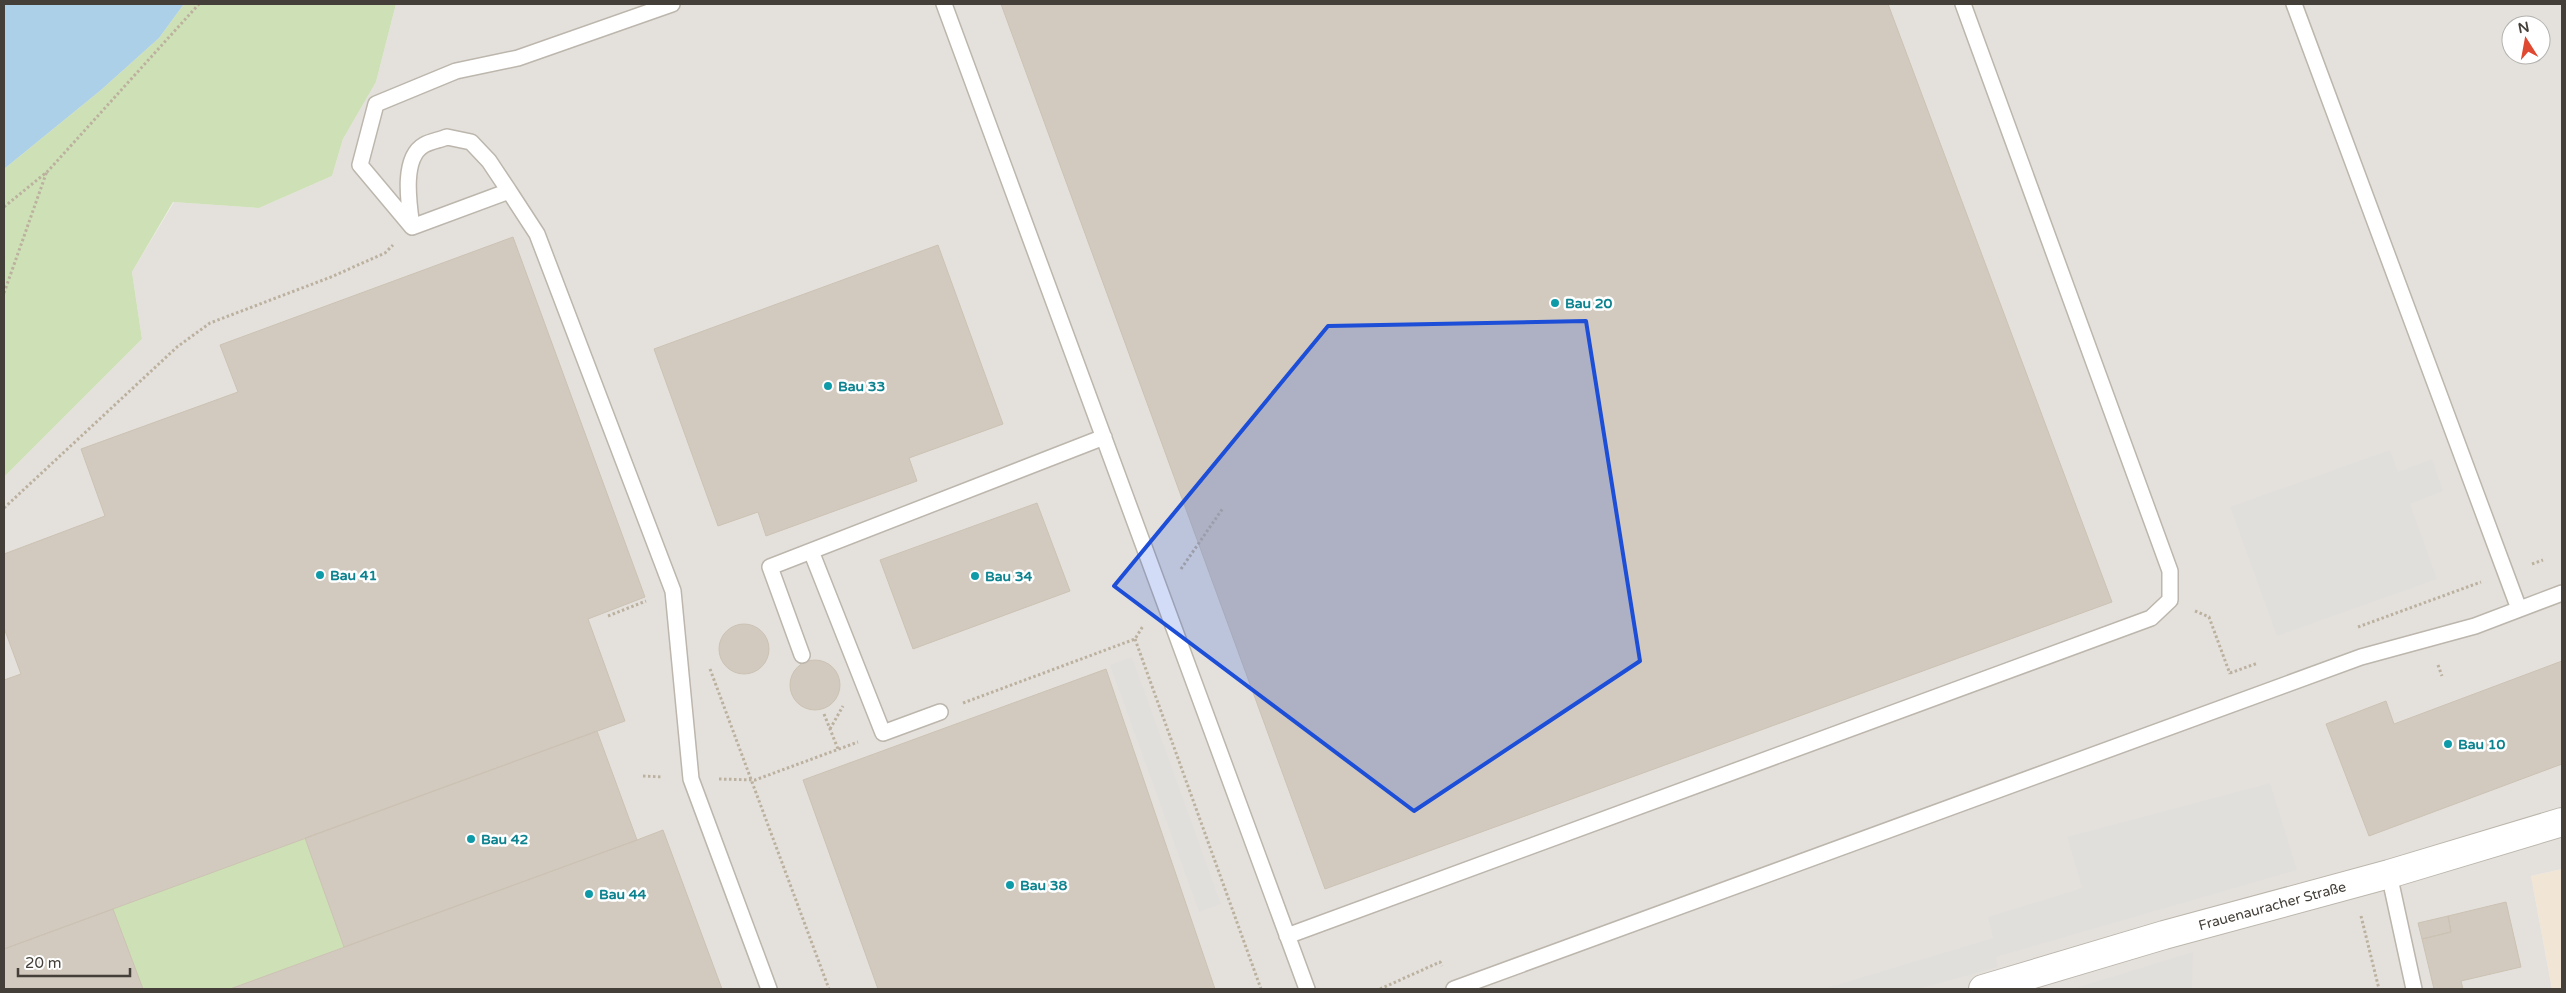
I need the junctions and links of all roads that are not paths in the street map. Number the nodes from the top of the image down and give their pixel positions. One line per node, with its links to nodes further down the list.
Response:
1 (672, 4): 6 (lane)
2 (944, 4): 7 (lane)
3 (1963, 4): 15 (lane)
4 (2294, 4): 10 (lane)
5 (509, 191): 6 (lane); 6 (lane); 16 (lane)
6 (412, 227)
7 (1104, 437): 8 (lane); 15 (lane)
8 (811, 551): 11 (lane); 12 (lane)
9 (2562, 593): 10 (lane)
10 (2519, 609): 18 (lane)
11 (802, 655)
12 (940, 712)
13 (2562, 822): 14 (street, Frauenauracher Straße)
14 (2389, 874): 19 (street, Frauenauracher Straße); 20 (lane)
15 (1287, 936): 17 (lane)
16 (769, 989)
17 (1307, 989)
18 (1454, 989)
19 (1983, 989)
20 (2414, 989)

